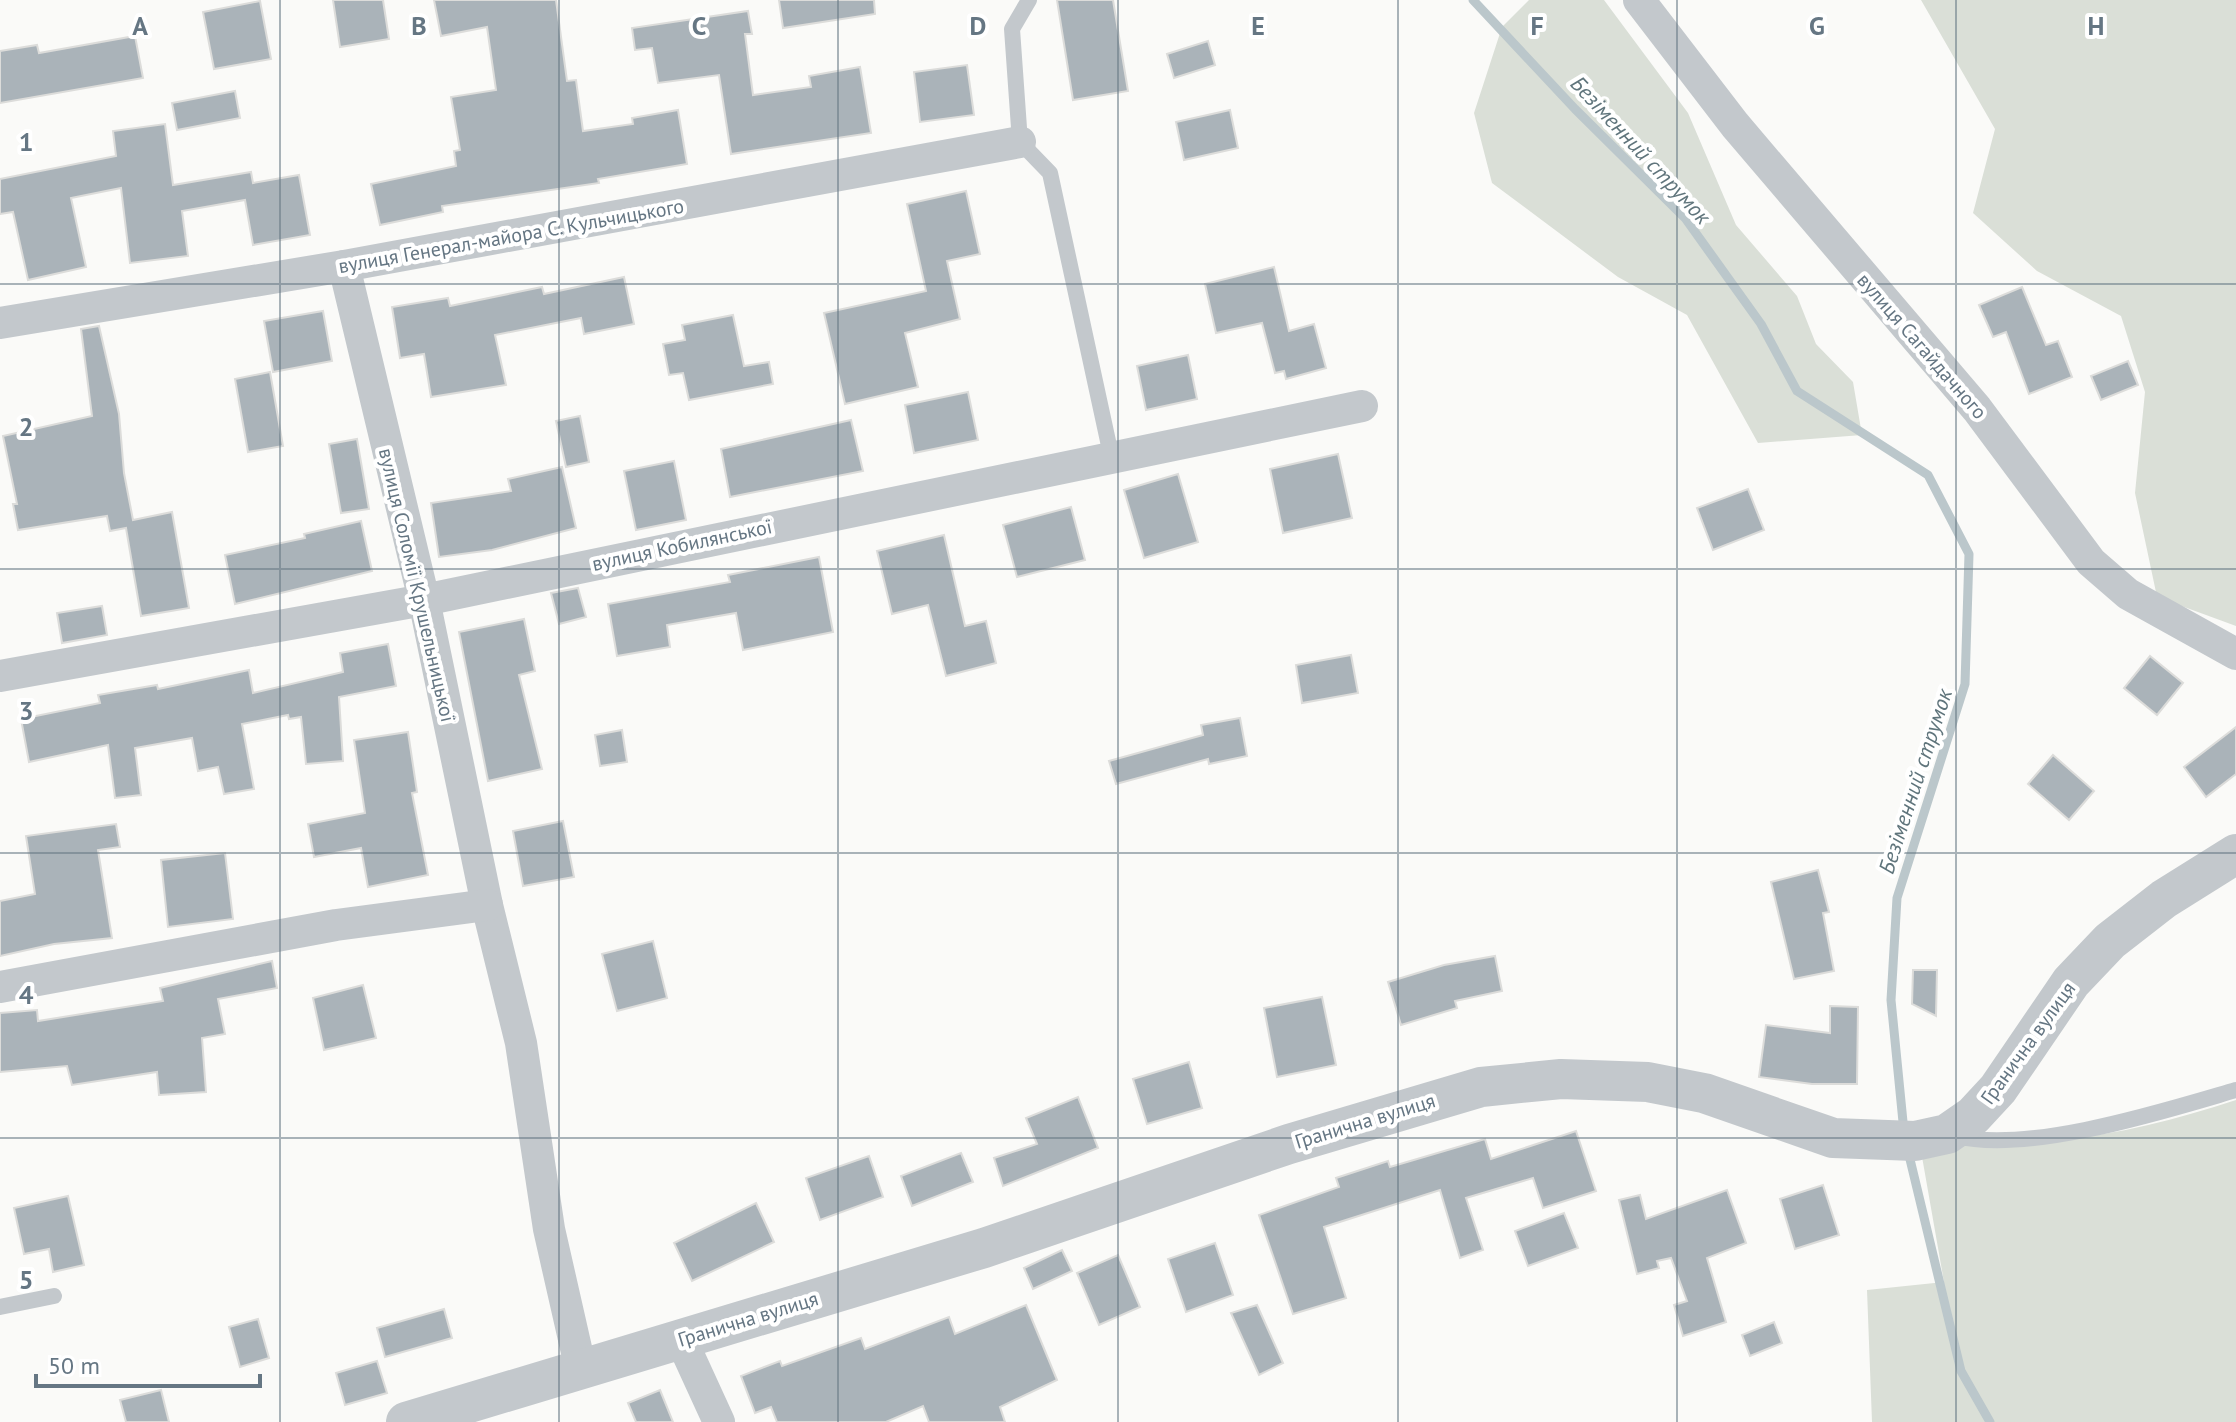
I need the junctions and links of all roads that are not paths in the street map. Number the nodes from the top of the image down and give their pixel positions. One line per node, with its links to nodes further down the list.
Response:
1 (1029, 0): 3 (lane)
2 (1639, 0): 9 (street, вулиця Сагайдачного)
3 (1020, 142): 4 (street, вулиця Генерал-майора С. Кульчицького); 7 (lane)
4 (344, 266): 5 (street, вулиця Генерал-майора С. Кульчицького); 8 (street, вулиця Соломії Крушельницької)
5 (0, 323)
6 (1362, 406): 7 (street, вулиця Кобилянської)
7 (1111, 455): 8 (street, вулиця Кобилянської)
8 (424, 600): 10 (street, вулиця Кобилянської); 12 (street, вулиця Соломії Крушельницької)
9 (2236, 654)
10 (0, 676)
11 (2236, 854): 15 (street, Гранична вулиця)
12 (487, 905): 13 (street); 19 (street, вулиця Соломії Крушельницької)
13 (0, 987)
14 (2236, 1090): 15 (lane)
15 (1947, 1134): 18 (street, Гранична вулиця)
16 (54, 1296): 17 (lane)
17 (0, 1307)
18 (681, 1339): 19 (street, Гранична вулиця); 21 (street)
19 (581, 1370): 20 (street, Гранична вулиця)
20 (406, 1422)
21 (719, 1422)

